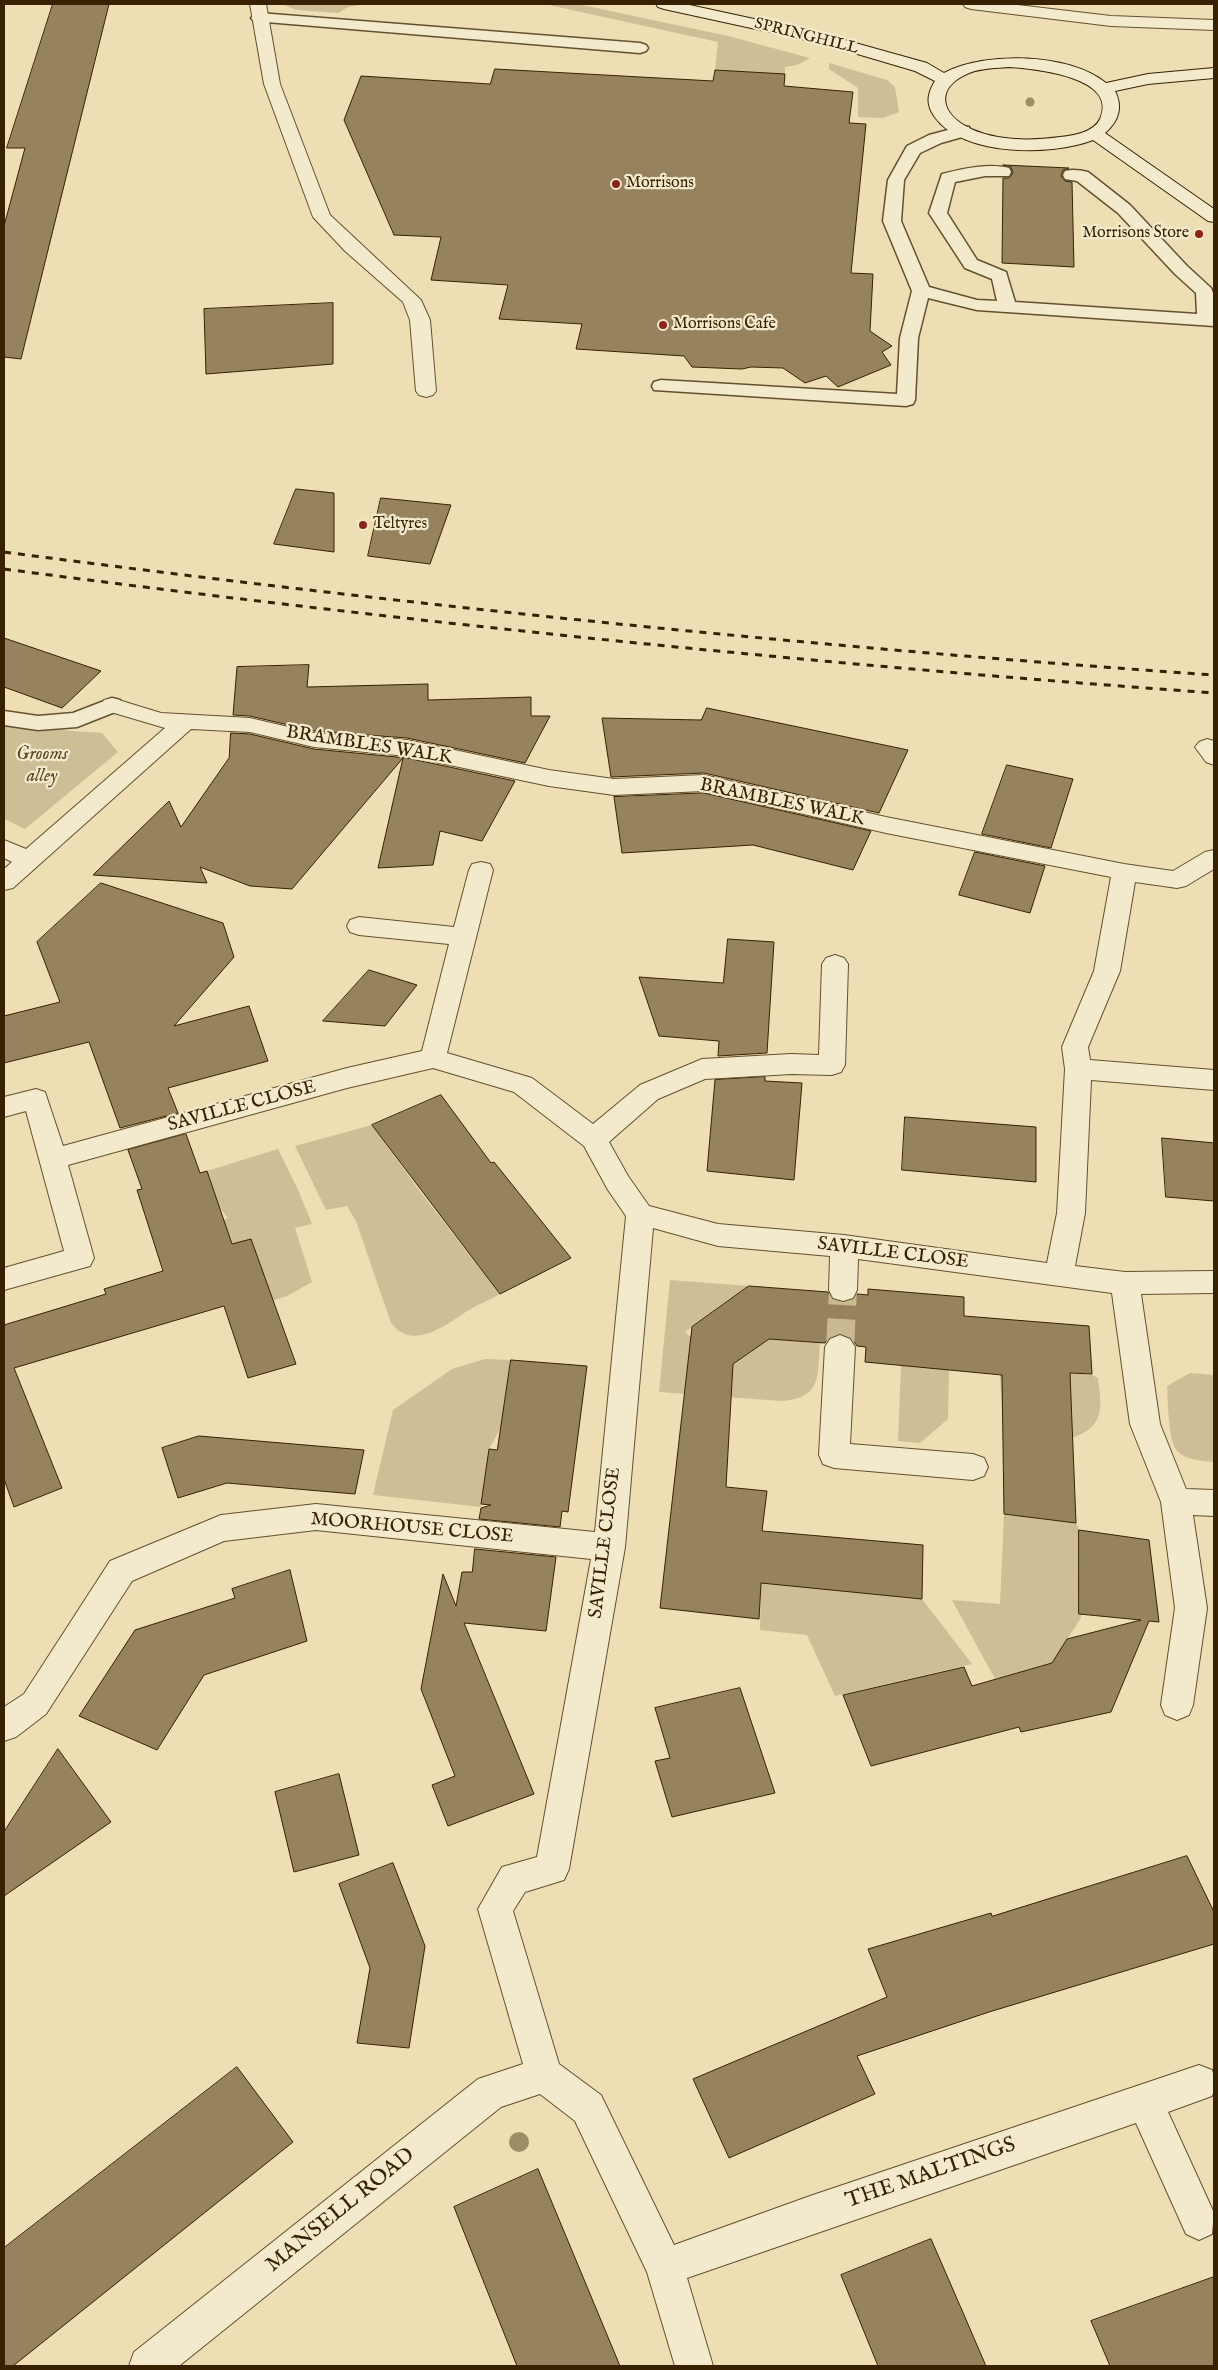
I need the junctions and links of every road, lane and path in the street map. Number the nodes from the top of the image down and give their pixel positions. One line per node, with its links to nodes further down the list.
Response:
1 (664, 4): 8 (street, SPRINGHILL)
2 (971, 4): 3 (street)
3 (992, 5): 5 (street)
4 (258, 11): 6 (lane); 19 (street)
5 (1214, 25)
6 (640, 48)
7 (1214, 73): 9 (street)
8 (945, 80): 9 (street); 10 (street)
9 (1102, 88): 11 (street)
10 (963, 131): 11 (street); 15 (lane)
11 (1094, 133): 14 (street)
12 (1003, 172): 16 (lane)
13 (1072, 175): 17 (lane)
14 (1214, 217)
15 (922, 291): 16 (lane); 18 (lane)
16 (1007, 307): 17 (lane)
17 (1211, 320)
18 (661, 386)
19 (426, 392)
20 (112, 705): 21 (lane); 22 (street, BRAMBLES WALK)
21 (4, 718)
22 (184, 723): 25 (street); 27 (street, BRAMBLES WALK)
23 (4, 848): 25 (street)
24 (1214, 858): 27 (street, BRAMBLES WALK)
25 (29, 860): 28 (street)
26 (481, 870): 30 (street)
27 (1124, 872): 33 (street)
28 (4, 882)
29 (359, 926): 30 (street)
30 (464, 938): 32 (street)
31 (835, 964): 36 (street)
32 (432, 1058): 36 (street, SAVILLE CLOSE); 37 (street, SAVILLE CLOSE)
33 (1076, 1058): 34 (street); 40 (street)
34 (1214, 1080)
35 (4, 1107): 37 (street)
36 (594, 1139): 38 (street, SAVILLE CLOSE)
37 (53, 1159): 41 (street)
38 (640, 1214): 39 (street, SAVILLE CLOSE); 49 (street, SAVILLE CLOSE)
39 (844, 1246): 40 (street, SAVILLE CLOSE); 44 (street)
40 (1059, 1276): 43 (street, SAVILLE CLOSE)
41 (4, 1278)
42 (1214, 1282): 43 (street, SAVILLE CLOSE)
43 (1125, 1283): 47 (street)
44 (843, 1290)
45 (840, 1347): 46 (street)
46 (973, 1467)
47 (1176, 1502): 48 (street); 50 (street)
48 (1214, 1503)
49 (609, 1548): 51 (street, MOORHOUSE CLOSE); 52 (street, SAVILLE CLOSE)
50 (1177, 1705)
51 (4, 1726)
52 (544, 2075): 56 (street); 57 (street, MANSELL ROAD)
53 (1199, 2083): 54 (street, THE MALTINGS)
54 (1145, 2101): 55 (street); 56 (street, THE MALTINGS)
55 (1198, 2220)
56 (665, 2267): 58 (street)
57 (148, 2366)
58 (694, 2366)

